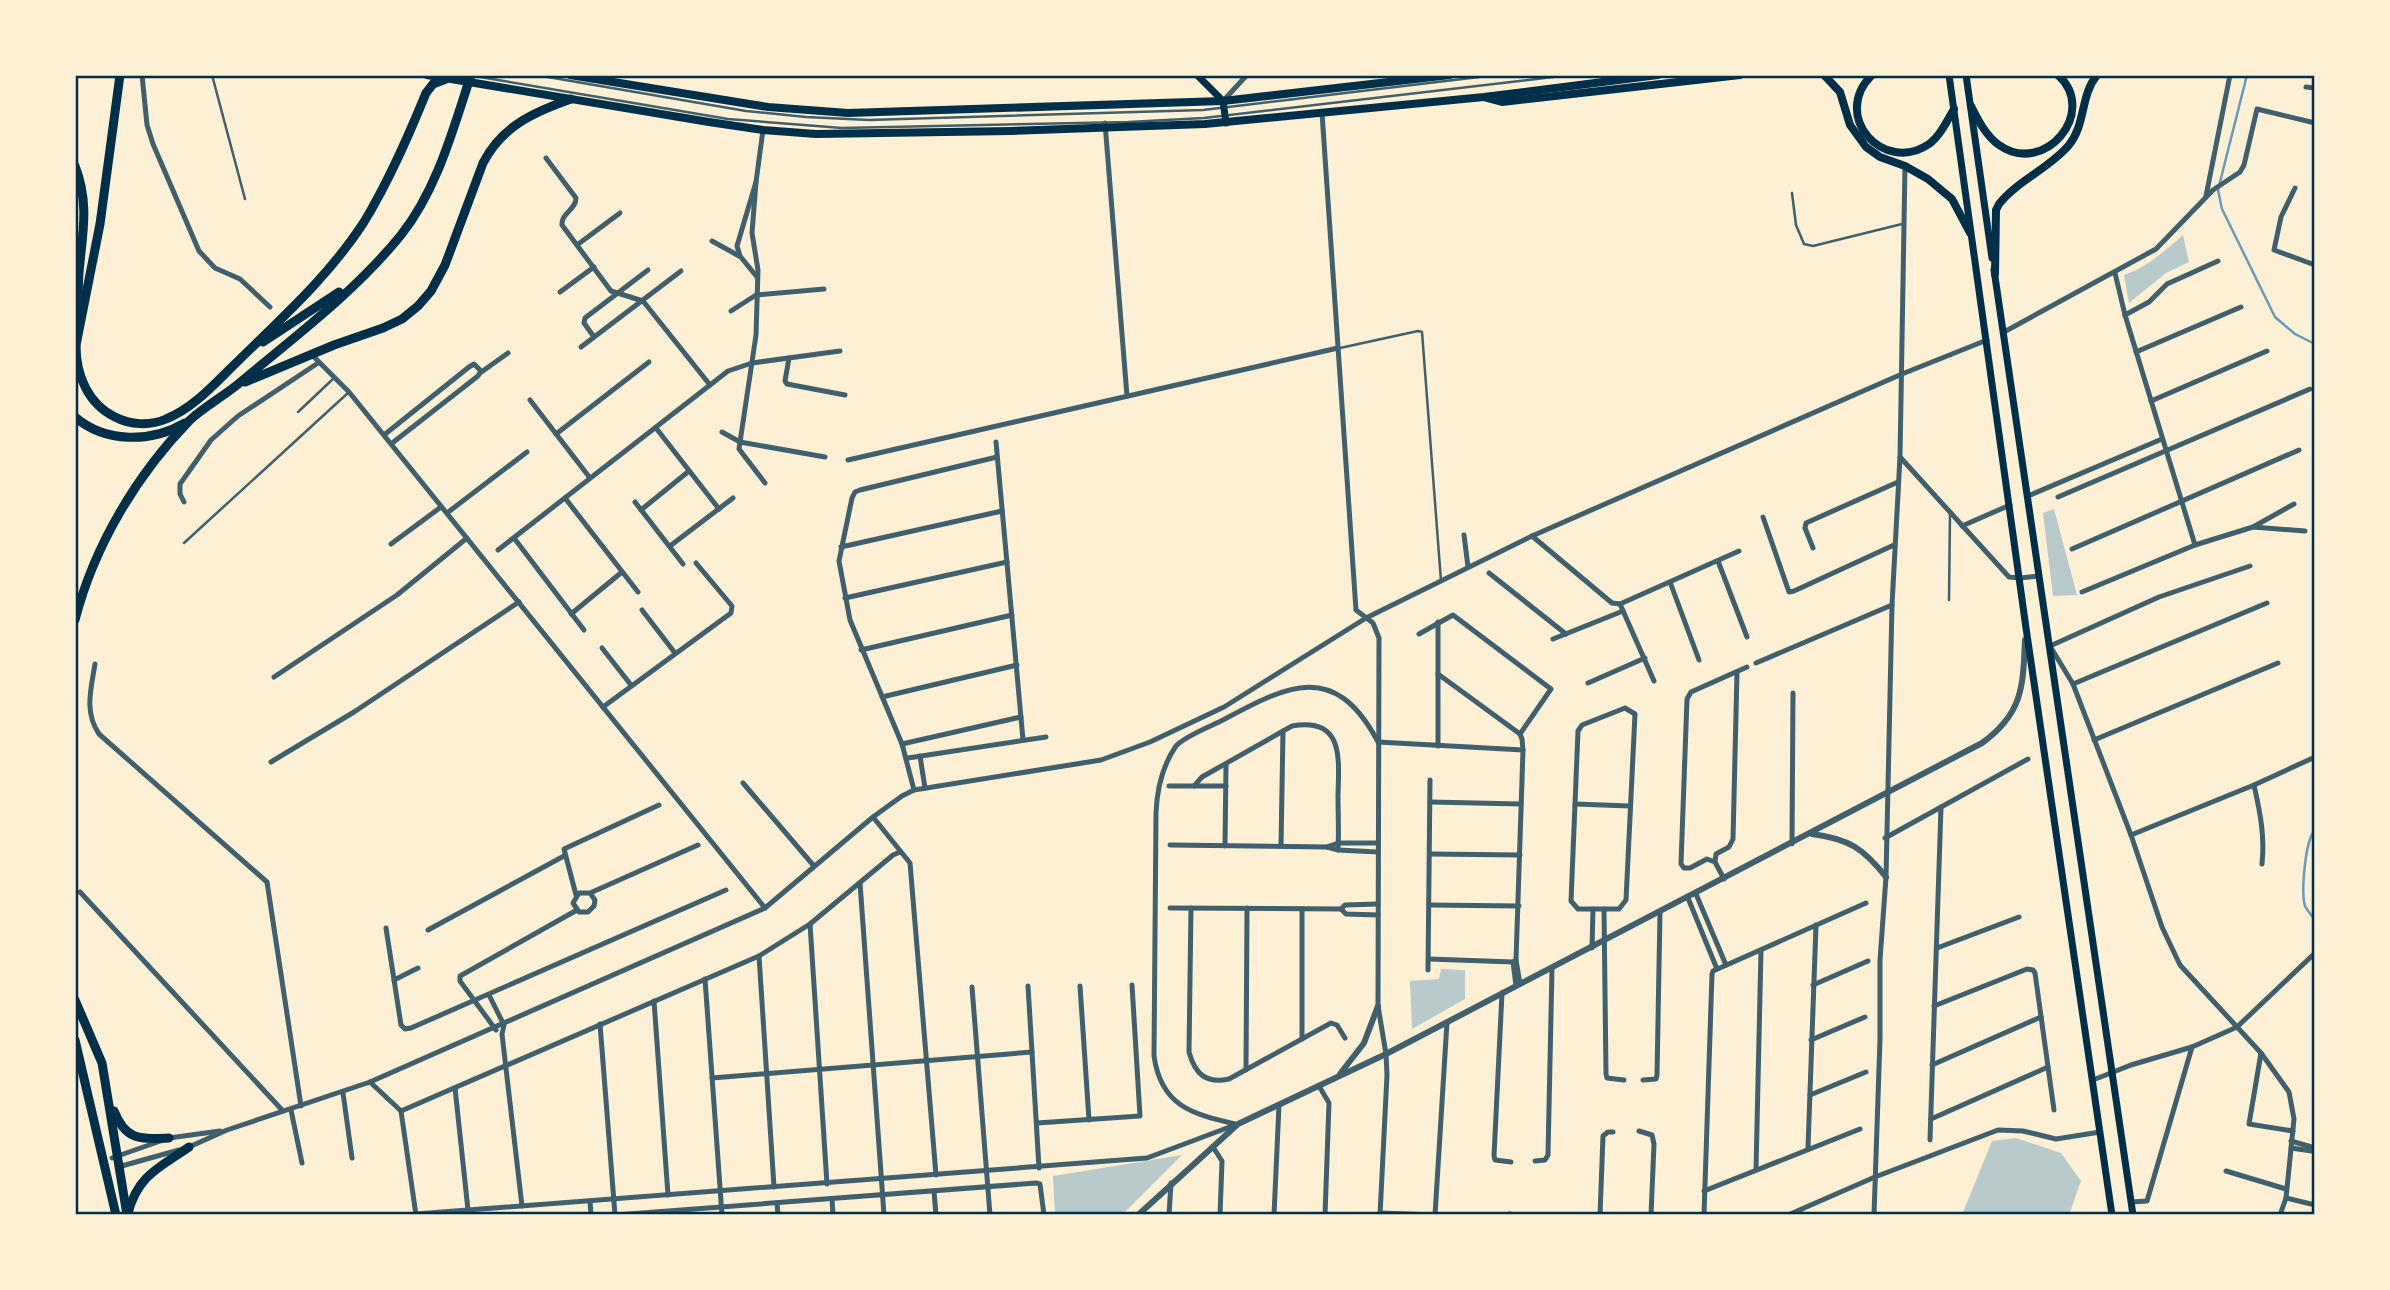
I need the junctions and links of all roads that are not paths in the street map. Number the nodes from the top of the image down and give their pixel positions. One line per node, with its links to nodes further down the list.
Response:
1 (120, 75): 66 (highway)
2 (142, 75): 62 (street)
3 (212, 75): 41 (lane)
4 (427, 75): 22 (main road)
5 (469, 75): 32 (lane); 56 (highway)
6 (536, 75): 29 (lane)
7 (569, 75): 29 (main road)
8 (1197, 75): 29 (main road)
9 (1247, 75): 29 (street)
10 (1450, 75): 29 (main road)
11 (1496, 75): 29 (lane)
12 (1570, 75): 29 (lane)
13 (1658, 75): 25 (main road)
14 (1740, 75): 25 (main road)
15 (1824, 75): 36 (main road)
16 (1872, 75): 28 (main road)
17 (1949, 75): 28 (main road)
18 (1966, 75): 27 (main road)
19 (2059, 75): 27 (main road)
20 (2097, 75): 53 (main road)
21 (2230, 75): 40 (street)
22 (446, 79): 26 (main road); 77 (highway)
23 (2306, 87): 24 (street)
24 (2315, 88)
25 (1485, 97): 30 (main road)
26 (571, 99): 33 (main road); 85 (highway)
27 (1971, 106): 53 (main road)
28 (1954, 109): 44 (main road)
29 (1225, 112): 30 (main road); 32 (main road)
30 (1322, 113): 71 (street)
31 (2315, 124): 40 (street)
32 (1105, 126): 33 (main road); 89 (street)
33 (763, 130): 37 (street)
34 (546, 158): 46 (street)
35 (75, 166): 66 (highway)
36 (1905, 166): 43 (street); 44 (main road)
37 (756, 182): 47 (street); 55 (street)
38 (2295, 188): 49 (street)
39 (1792, 193): 43 (lane)
40 (2205, 198): 54 (street)
41 (245, 199)
42 (620, 213): 46 (street)
43 (1906, 223): 82 (street)
44 (1970, 233): 69 (main road)
45 (712, 241): 47 (street)
46 (577, 245): 50 (street)
47 (740, 256): 55 (street)
48 (2218, 261): 65 (street)
49 (2315, 265)
50 (594, 267): 58 (street); 59 (street)
51 (648, 270): 59 (street)
52 (681, 271): 61 (street)
53 (1995, 274): 67 (main road)
54 (2115, 274): 65 (street); 67 (street)
55 (757, 277): 60 (street)
56 (363, 278): 77 (highway); 85 (highway)
57 (824, 289): 60 (street)
58 (560, 292)
59 (617, 293): 61 (street); 68 (street)
60 (756, 295): 64 (street); 80 (street)
61 (643, 301): 68 (street); 84 (street)
62 (270, 307)
63 (2241, 307): 75 (street)
64 (731, 311)
65 (2124, 315): 75 (street)
66 (81, 321): 72 (highway)
67 (2004, 332): 114 (main road)
68 (594, 337): 70 (street)
69 (1987, 340): 82 (street); 122 (main road)
70 (581, 346)
71 (1338, 348): 89 (street); 157 (lane); 170 (street)
72 (76, 349): 77 (highway)
73 (840, 351): 78 (street)
74 (2267, 351): 91 (street)
75 (2136, 352): 91 (street)
76 (508, 354): 81 (street)
77 (244, 355)
78 (789, 358): 80 (street); 88 (street)
79 (649, 362): 97 (street)
80 (752, 363): 84 (street); 100 (street)
81 (480, 373): 98 (street); 102 (street)
82 (1902, 374): 108 (street); 134 (street)
83 (334, 377): 87 (street); 92 (lane); 118 (street)
84 (710, 385): 95 (street)
85 (234, 387): 94 (highway)
86 (2310, 389): 103 (street)
87 (349, 392): 98 (street); 137 (lane)
88 (845, 396)
89 (1127, 396): 109 (street)
90 (530, 400): 97 (street)
91 (2151, 401): 99 (street)
92 (298, 412)
93 (75, 416): 94 (highway)
94 (191, 419): 171 (highway)
95 (656, 428): 110 (street); 111 (street)
96 (722, 432): 100 (street)
97 (556, 434): 111 (street)
98 (384, 435): 102 (street)
99 (2162, 439): 103 (street); 114 (street)
100 (740, 442): 106 (street); 113 (street)
101 (996, 442): 107 (street)
102 (391, 444): 123 (street)
103 (2166, 450): 115 (street); 120 (street)
104 (2299, 450): 120 (street)
105 (527, 452): 127 (street)
106 (825, 457)
107 (998, 457): 126 (street); 142 (street)
108 (1900, 457): 112 (street); 128 (street)
109 (848, 460)
110 (689, 471): 124 (street); 125 (street)
111 (590, 478): 116 (street)
112 (1898, 482): 139 (street); 143 (street)
113 (765, 483)
114 (2028, 496): 155 (main road)
115 (2058, 497)
116 (565, 498): 136 (street); 153 (street)
117 (733, 498): 124 (street)
118 (184, 502)
119 (635, 502): 125 (street)
120 (2183, 502): 140 (street); 144 (street)
121 (2294, 504): 131 (street)
122 (2010, 505): 130 (street); 156 (main road)
123 (441, 506): 127 (street); 138 (street)
124 (719, 509): 141 (street)
125 (641, 510): 141 (street)
126 (1002, 511): 142 (street); 149 (street)
127 (447, 513): 135 (street)
128 (1950, 513): 130 (street); 162 (lane)
129 (1763, 517): 139 (street)
130 (1962, 526): 156 (street)
131 (2253, 527): 132 (street); 140 (street)
132 (2305, 531)
133 (1464, 535): 152 (street)
134 (1532, 536): 152 (street); 166 (street)
135 (467, 538): 163 (street); 192 (street)
136 (514, 538): 145 (street); 168 (street)
137 (184, 543)
138 (391, 544)
139 (1894, 545): 165 (street)
140 (2196, 545): 160 (street)
141 (670, 547): 150 (street)
142 (841, 547): 161 (street)
143 (1813, 548)
144 (2072, 549)
145 (498, 550)
146 (1739, 551): 147 (street)
147 (1718, 561): 158 (street); 177 (street)
148 (696, 562): 182 (street)
149 (1007, 562): 161 (street); 169 (street)
150 (683, 564)
151 (2250, 566): 179 (street)
152 (1468, 567): 157 (street)
153 (622, 572): 159 (street); 168 (street)
154 (1489, 573): 176 (street)
155 (2039, 576): 156 (street); 179 (main road)
156 (2020, 578): 173 (main road)
157 (1441, 581): 170 (street)
158 (1670, 582): 166 (street); 184 (street)
159 (638, 592)
160 (2082, 592)
161 (845, 598): 181 (street)
162 (1949, 600)
163 (519, 602): 199 (street); 216 (street)
164 (2267, 603): 195 (street)
165 (1892, 605): 185 (street); 226 (street)
166 (1622, 608): 176 (street); 183 (street)
167 (642, 610): 182 (street)
168 (571, 614): 174 (street)
169 (1012, 615): 181 (street); 188 (street)
170 (1366, 618): 202 (street); 207 (street)
171 (75, 620)
172 (1438, 622): 175 (street); 191 (street); 203 (street)
173 (2026, 628): 226 (street); 341 (main road)
174 (584, 630)
175 (1419, 634)
176 (1566, 634): 178 (street)
177 (1747, 637)
178 (1553, 639)
179 (2050, 646): 195 (street); 334 (main road)
180 (601, 648): 196 (street)
181 (861, 650): 198 (street)
182 (675, 653): 196 (street)
183 (1645, 658): 193 (street); 194 (street)
184 (1699, 660)
185 (1756, 663)
186 (2278, 663): 206 (street)
187 (95, 664): 349 (street)
188 (1017, 664): 198 (street); 200 (street)
189 (1746, 667): 190 (street)
190 (1737, 672): 249 (street); 249 (street)
191 (1438, 674): 203 (street); 210 (street)
192 (274, 677)
193 (1654, 681)
194 (1588, 683)
195 (2073, 684): 206 (street)
196 (631, 685): 199 (street)
197 (1793, 693): 238 (street)
198 (882, 697): 208 (street)
199 (603, 707): 265 (street)
200 (1021, 717): 205 (street); 208 (street)
201 (1283, 731): 217 (street); 242 (street); 243 (street)
202 (1170, 733): 209 (street); 224 (street)
203 (1520, 734): 211 (street)
204 (1045, 737): 205 (street)
205 (1023, 740): 212 (street)
206 (2094, 740): 235 (street)
207 (1378, 742): 209 (street); 210 (street); 237 (street)
208 (902, 744): 214 (street)
209 (1177, 744): 357 (street)
210 (1438, 746): 211 (street)
211 (1522, 750): 228 (street)
212 (920, 756): 214 (street); 224 (street)
213 (2315, 757): 220 (street)
214 (908, 758): 225 (street)
215 (2028, 759): 232 (street)
216 (271, 762)
217 (1226, 764): 222 (street); 223 (street)
218 (1430, 780): 227 (street)
219 (743, 783): 251 (street)
220 (2254, 785): 235 (street); 250 (street)
221 (1169, 786): 222 (street)
222 (1194, 786): 223 (street)
223 (1226, 786): 241 (street)
224 (925, 788): 225 (street)
225 (914, 790): 233 (street)
226 (1887, 794): 234 (street); 236 (street)
227 (1430, 802): 228 (street); 246 (street)
228 (1521, 804): 247 (street)
229 (1575, 804): 231 (street); 231 (street); 271 (street)
230 (659, 805): 248 (street)
231 (1630, 806): 272 (street)
232 (1941, 807): 236 (street); 283 (street)
233 (873, 817): 244 (street); 251 (street)
234 (1810, 834): 238 (street); 252 (street)
235 (2131, 835): 315 (street)
236 (1885, 838): 252 (street)
237 (1378, 843): 243 (street); 245 (street)
238 (1792, 844): 253 (street)
239 (698, 845): 257 (street)
240 (1170, 845): 241 (street)
241 (1225, 846): 242 (street)
242 (1282, 846): 243 (street)
243 (1338, 846): 245 (street)
244 (900, 852): 254 (street); 327 (street)
245 (1378, 852): 262 (street)
246 (1430, 854): 247 (street); 263 (street)
247 (1520, 855): 264 (street)
248 (564, 856): 259 (street); 280 (street)
249 (1715, 862): 253 (street)
250 (2262, 864)
251 (814, 866): 265 (street)
252 (1886, 877): 382 (street)
253 (1724, 879): 258 (street)
254 (860, 883): 277 (street); 329 (street)
255 (726, 890): 304 (street)
256 (80, 892): 352 (street)
257 (590, 893): 259 (street); 273 (street)
258 (1696, 894): 260 (street); 290 (street)
259 (576, 895): 273 (street)
260 (1688, 898): 274 (street); 293 (street)
261 (1866, 903): 278 (street)
262 (1378, 905): 270 (street); 275 (street)
263 (1429, 905): 264 (street); 287 (street)
264 (1519, 906): 288 (street)
265 (765, 908): 314 (street)
266 (1170, 908): 267 (street)
267 (1191, 908): 268 (street); 333 (street)
268 (1247, 908): 269 (street); 333 (street)
269 (1302, 909): 270 (street); 319 (street)
270 (1341, 909): 275 (street)
271 (1593, 909): 272 (street); 282 (street)
272 (1604, 909): 281 (street)
273 (577, 910): 307 (street)
274 (1660, 913): 281 (street); 340 (street)
275 (1378, 915): 308 (street)
276 (2019, 917): 283 (street)
277 (810, 924): 286 (street); 332 (street)
278 (1816, 925): 284 (street); 299 (street)
279 (386, 928): 296 (street)
280 (428, 930)
281 (1604, 942): 282 (street); 339 (street)
282 (1592, 948): 292 (street)
283 (1937, 948): 309 (street)
284 (1761, 950): 290 (street); 378 (street)
285 (2315, 953): 315 (street)
286 (759, 956): 295 (street); 336 (street)
287 (1429, 959): 288 (street); 294 (street)
288 (1515, 961): 298 (street)
289 (1868, 961): 299 (street)
290 (1727, 965): 293 (street)
291 (418, 968): 296 (street)
292 (1552, 968): 298 (street); 373 (street)
293 (1717, 969): 391 (street)
294 (1428, 970)
295 (705, 979): 306 (street); 338 (street)
296 (394, 980): 307 (street)
297 (1132, 985): 355 (street)
298 (1518, 985): 303 (street)
299 (1813, 985): 321 (street)
300 (1028, 986): 323 (street)
301 (1080, 986): 355 (street)
302 (972, 987): 326 (street)
303 (1502, 993): 312 (street); 374 (street)
304 (489, 995): 307 (street); 314 (street)
305 (75, 1000): 346 (highway)
306 (654, 1001): 313 (street); 392 (street)
307 (474, 1002): 316 (street)
308 (1378, 1006): 324 (street); 337 (street)
309 (1934, 1006): 311 (street); 330 (street)
310 (1865, 1017): 321 (street)
311 (2041, 1017): 330 (street); 331 (street)
312 (1447, 1021): 324 (street); 424 (street)
313 (600, 1024): 328 (street); 395 (street)
314 (504, 1025): 316 (street); 317 (street)
315 (2237, 1027): 322 (street); 325 (street)
316 (495, 1029): 317 (street); 342 (street)
317 (502, 1034): 328 (street)
318 (1345, 1038): 319 (street)
319 (1302, 1039): 333 (street)
320 (75, 1040): 408 (highway)
321 (1811, 1040): 347 (street)
322 (2192, 1047): 334 (street); 398 (street)
323 (1032, 1052): 326 (street); 356 (street)
324 (1386, 1054): 337 (street); 406 (street)
325 (2261, 1054): 361 (street); 361 (street)
326 (977, 1057): 327 (street); 380 (street)
327 (926, 1061): 329 (street); 381 (street)
328 (507, 1065): 344 (street); 401 (street)
329 (873, 1065): 332 (street); 383 (street)
330 (1932, 1065): 354 (street)
331 (2048, 1067): 351 (street); 354 (street)
332 (820, 1069): 336 (street); 385 (street)
333 (1246, 1070)
334 (2112, 1071): 341 (street); 398 (main road)
335 (1866, 1072): 347 (street)
336 (767, 1073): 338 (street); 386 (street)
337 (1338, 1077): 343 (street)
338 (712, 1078): 389 (street)
339 (1624, 1080)
340 (1643, 1080)
341 (2092, 1080): 363 (main road)
342 (370, 1083): 345 (street); 353 (street)
343 (1319, 1086): 348 (street); 423 (street)
344 (455, 1088): 353 (street); 403 (street)
345 (343, 1093): 349 (street); 372 (street)
346 (109, 1094): 364 (highway); 371 (highway)
347 (1810, 1096): 369 (street)
348 (1279, 1105): 357 (street); 422 (street)
349 (302, 1106): 350 (street)
350 (291, 1110): 352 (street); 375 (street)
351 (2054, 1110)
352 (283, 1111): 359 (street)
353 (401, 1111): 405 (street)
354 (1931, 1119): 365 (street)
355 (1089, 1120): 356 (street)
356 (1037, 1124): 377 (street)
357 (1238, 1124): 368 (street); 377 (street)
358 (1860, 1129): 369 (street)
359 (227, 1130): 364 (street); 367 (street)
360 (1640, 1131): 426 (street)
361 (2292, 1131): 366 (street)
362 (1613, 1132): 425 (street)
363 (2100, 1132): 382 (street); 430 (main road)
364 (169, 1138): 371 (street)
365 (1930, 1140)
366 (2291, 1144): 370 (street); 388 (street)
367 (188, 1147): 376 (street); 409 (highway)
368 (1213, 1147): 384 (street); 421 (street)
369 (1808, 1148): 378 (street)
370 (2315, 1150)
371 (114, 1157): 376 (highway)
372 (352, 1158)
373 (1535, 1161)
374 (1511, 1162)
375 (302, 1163)
376 (117, 1167): 409 (highway)
377 (1039, 1168): 380 (street)
378 (1756, 1170): 391 (street)
379 (2226, 1171): 388 (street)
380 (986, 1172): 381 (street); 387 (street)
381 (936, 1175): 383 (street)
382 (1875, 1177): 407 (street); 429 (street)
383 (882, 1180): 385 (street); 393 (street)
384 (1171, 1183): 419 (street); 420 (street)
385 (827, 1184): 386 (street)
386 (774, 1187): 389 (street)
387 (987, 1187): 390 (street); 417 (street); 418 (street)
388 (2286, 1189): 394 (street)
389 (721, 1191): 392 (street); 402 (street)
390 (934, 1191): 393 (street); 416 (street)
391 (1704, 1191): 427 (street)
392 (668, 1195): 395 (street)
393 (883, 1195): 396 (street); 415 (street)
394 (2286, 1198): 400 (street); 432 (street)
395 (613, 1199): 397 (street); 411 (street)
396 (832, 1199): 399 (street); 414 (street)
397 (590, 1201): 401 (street); 410 (street)
398 (2131, 1202): 431 (main road)
399 (777, 1203): 402 (street); 413 (street)
400 (2315, 1205)
401 (522, 1206): 403 (street)
402 (722, 1207): 404 (street); 412 (street)
403 (468, 1210): 405 (street)
404 (670, 1213): 411 (street)
405 (416, 1214)
406 (1380, 1214): 424 (street)
407 (1790, 1214): 428 (street)
408 (116, 1215)
409 (127, 1215)
410 (591, 1215)
411 (615, 1215)
412 (722, 1215)
413 (778, 1215)
414 (833, 1215)
415 (884, 1215)
416 (936, 1215)
417 (989, 1215)
418 (1044, 1215)
419 (1138, 1215)
420 (1170, 1215)
421 (1220, 1215)
422 (1275, 1215)
423 (1325, 1215)
424 (1434, 1215)
425 (1600, 1215)
426 (1651, 1215)
427 (1704, 1215)
428 (1809, 1215)
429 (1874, 1215)
430 (2112, 1215)
431 (2133, 1215)
432 (2280, 1215)

